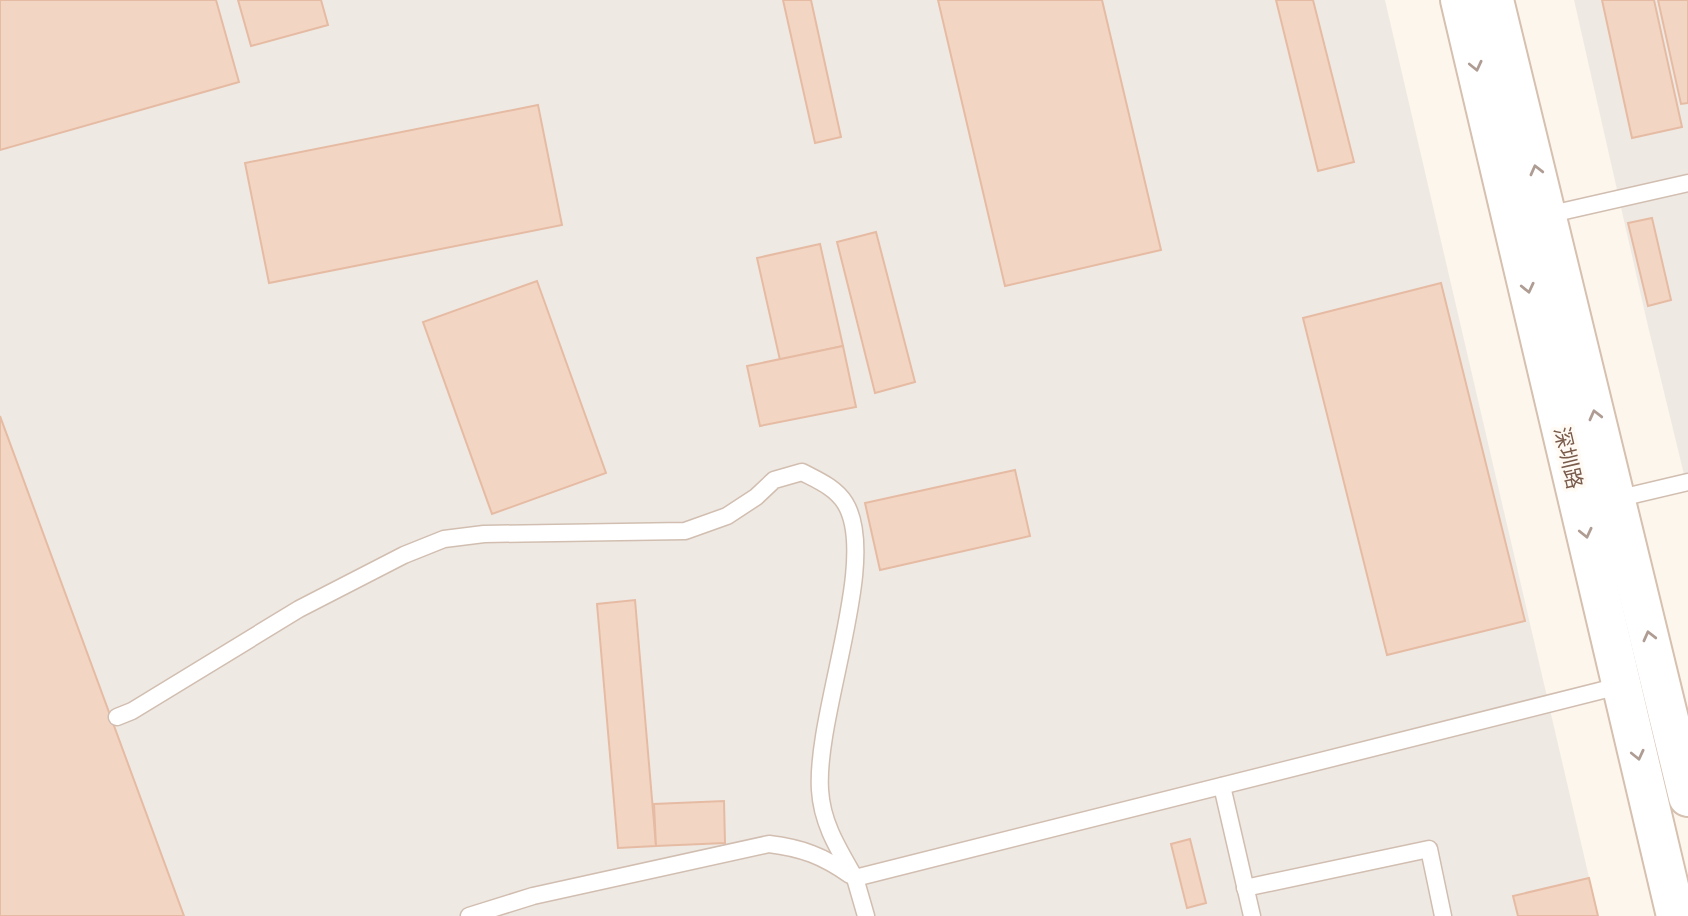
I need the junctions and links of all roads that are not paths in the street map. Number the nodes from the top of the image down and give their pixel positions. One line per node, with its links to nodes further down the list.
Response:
1 (1460, 0): 7 (street, 深圳路, one-way to 7)
2 (1494, 0): 4 (street, 深圳路, one-way to 2)
3 (1688, 183): 4 (lane)
4 (1547, 215): 6 (street, 深圳路, one-way to 4)
5 (1688, 482): 6 (lane)
6 (1616, 499): 7 (street, 深圳路, one-way to 6)
7 (1640, 681): 9 (lane); 10 (street, 深圳路); 17 (street, 深圳路, one-way to 17)
8 (117, 717): 11 (lane)
9 (1222, 786): 11 (lane); 12 (lane)
10 (1688, 797)
11 (855, 878): 13 (lane); 14 (lane)
12 (1245, 888): 15 (lane); 16 (lane)
13 (469, 916)
14 (866, 916)
15 (1252, 916)
16 (1443, 916)
17 (1676, 916)

